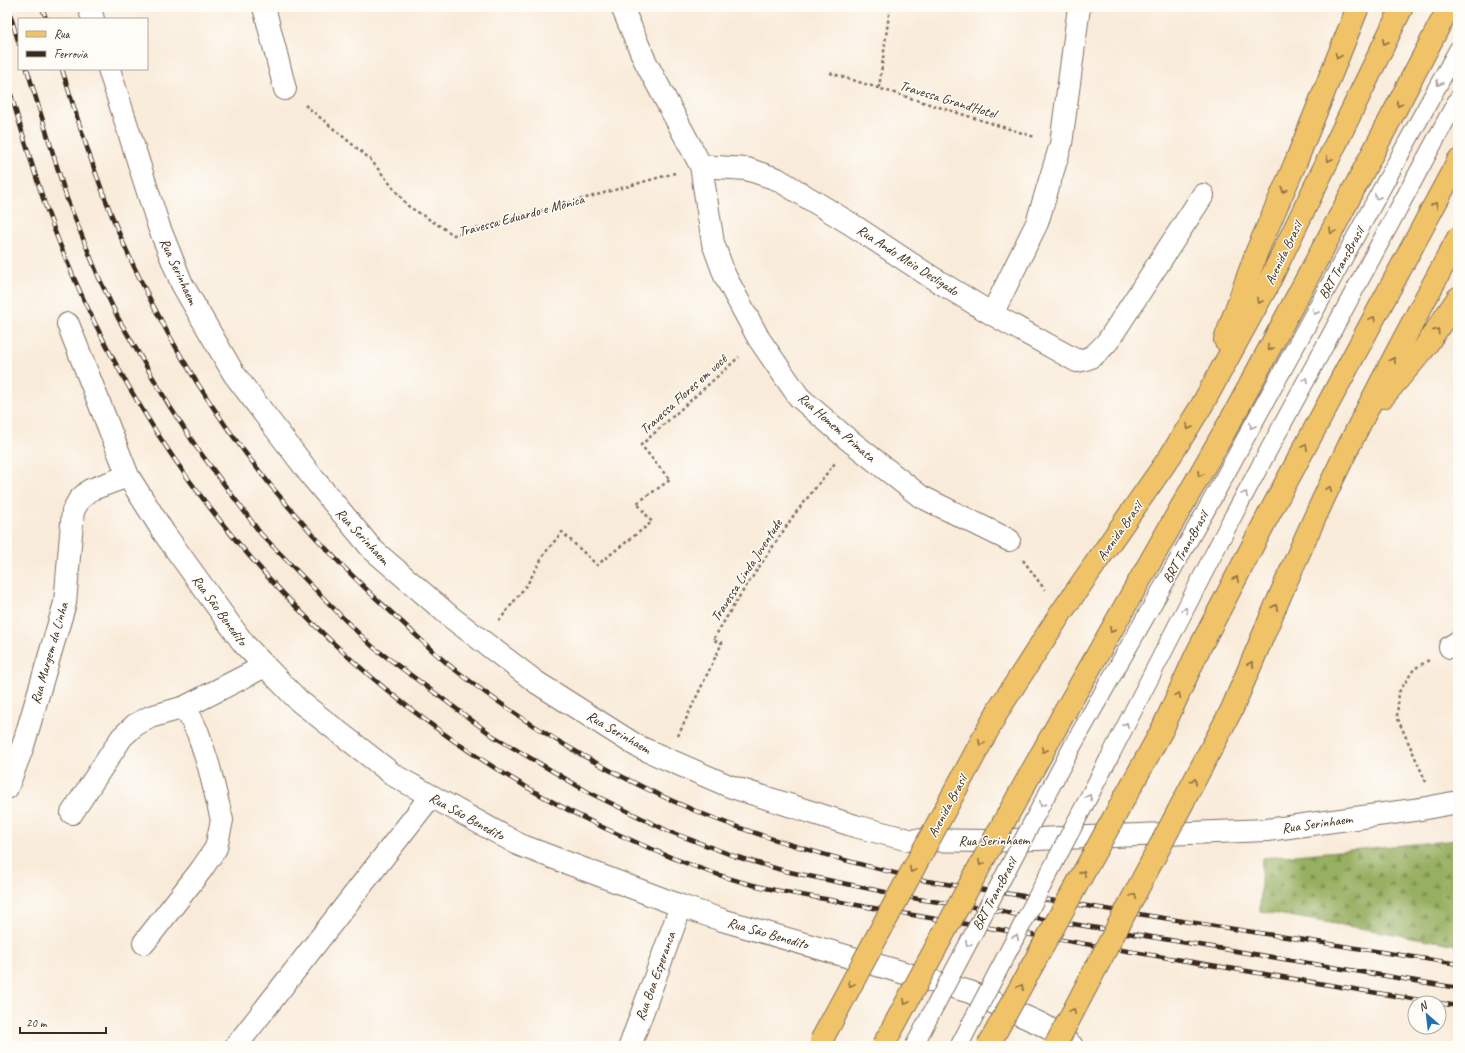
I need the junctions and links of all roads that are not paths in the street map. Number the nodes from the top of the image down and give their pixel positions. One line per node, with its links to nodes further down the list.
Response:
1 (89, 7): 8 (street)
2 (264, 7): 11 (street)
3 (622, 7): 14 (street)
4 (1079, 7): 18 (street)
5 (1358, 7): 20 (main road, one-way to 20)
6 (1402, 7): 20 (main road, Avenida Brasil, one-way to 20)
7 (1449, 7): 35 (main road, one-way to 35, bridge)
8 (93, 18)
9 (1458, 49): 36 (lane, BRT TransBrasil, one-way to 36, bridge)
10 (109, 70): 28 (street, Rua Serinhaem)
11 (285, 89)
12 (1458, 98): 37 (lane, BRT TransBrasil, one-way to 12, bridge)
13 (1458, 161): 38 (main road, one-way to 13, bridge)
14 (701, 166): 18 (street, Rua Ando Meio Desligado); 23 (street, Rua Homem Primata)
15 (1204, 196): 18 (street, Rua Ando Meio Desligado)
16 (1458, 238): 21 (main road, one-way to 16)
17 (1458, 298): 21 (main road, one-way to 17)
18 (992, 314)
19 (68, 324): 22 (street, Rua Sāo Benedito)
20 (1202, 405): 32 (main road, Avenida Brasil, one-way to 32, bridge)
21 (1358, 426): 39 (main road, one-way to 21, bridge)
22 (128, 476): 24 (street, Rua Sāo Benedito); 26 (street, Rua Margem da Linha)
23 (1009, 540)
24 (265, 666): 25 (street); 27 (street, Rua Sāo Benedito)
25 (185, 707): 29 (street); 31 (street)
26 (7, 788)
27 (431, 796): 30 (street, Rua Sāo Benedito); 33 (street)
28 (1458, 802)
29 (72, 813)
30 (681, 906): 34 (street, Rua Boa Esperanca); 40 (street, Rua Sāo Benedito)
31 (144, 943)
32 (819, 1043)
33 (236, 1046)
34 (630, 1046)
35 (883, 1046)
36 (914, 1046)
37 (960, 1046)
38 (988, 1046)
39 (1055, 1046)
40 (1072, 1046)

